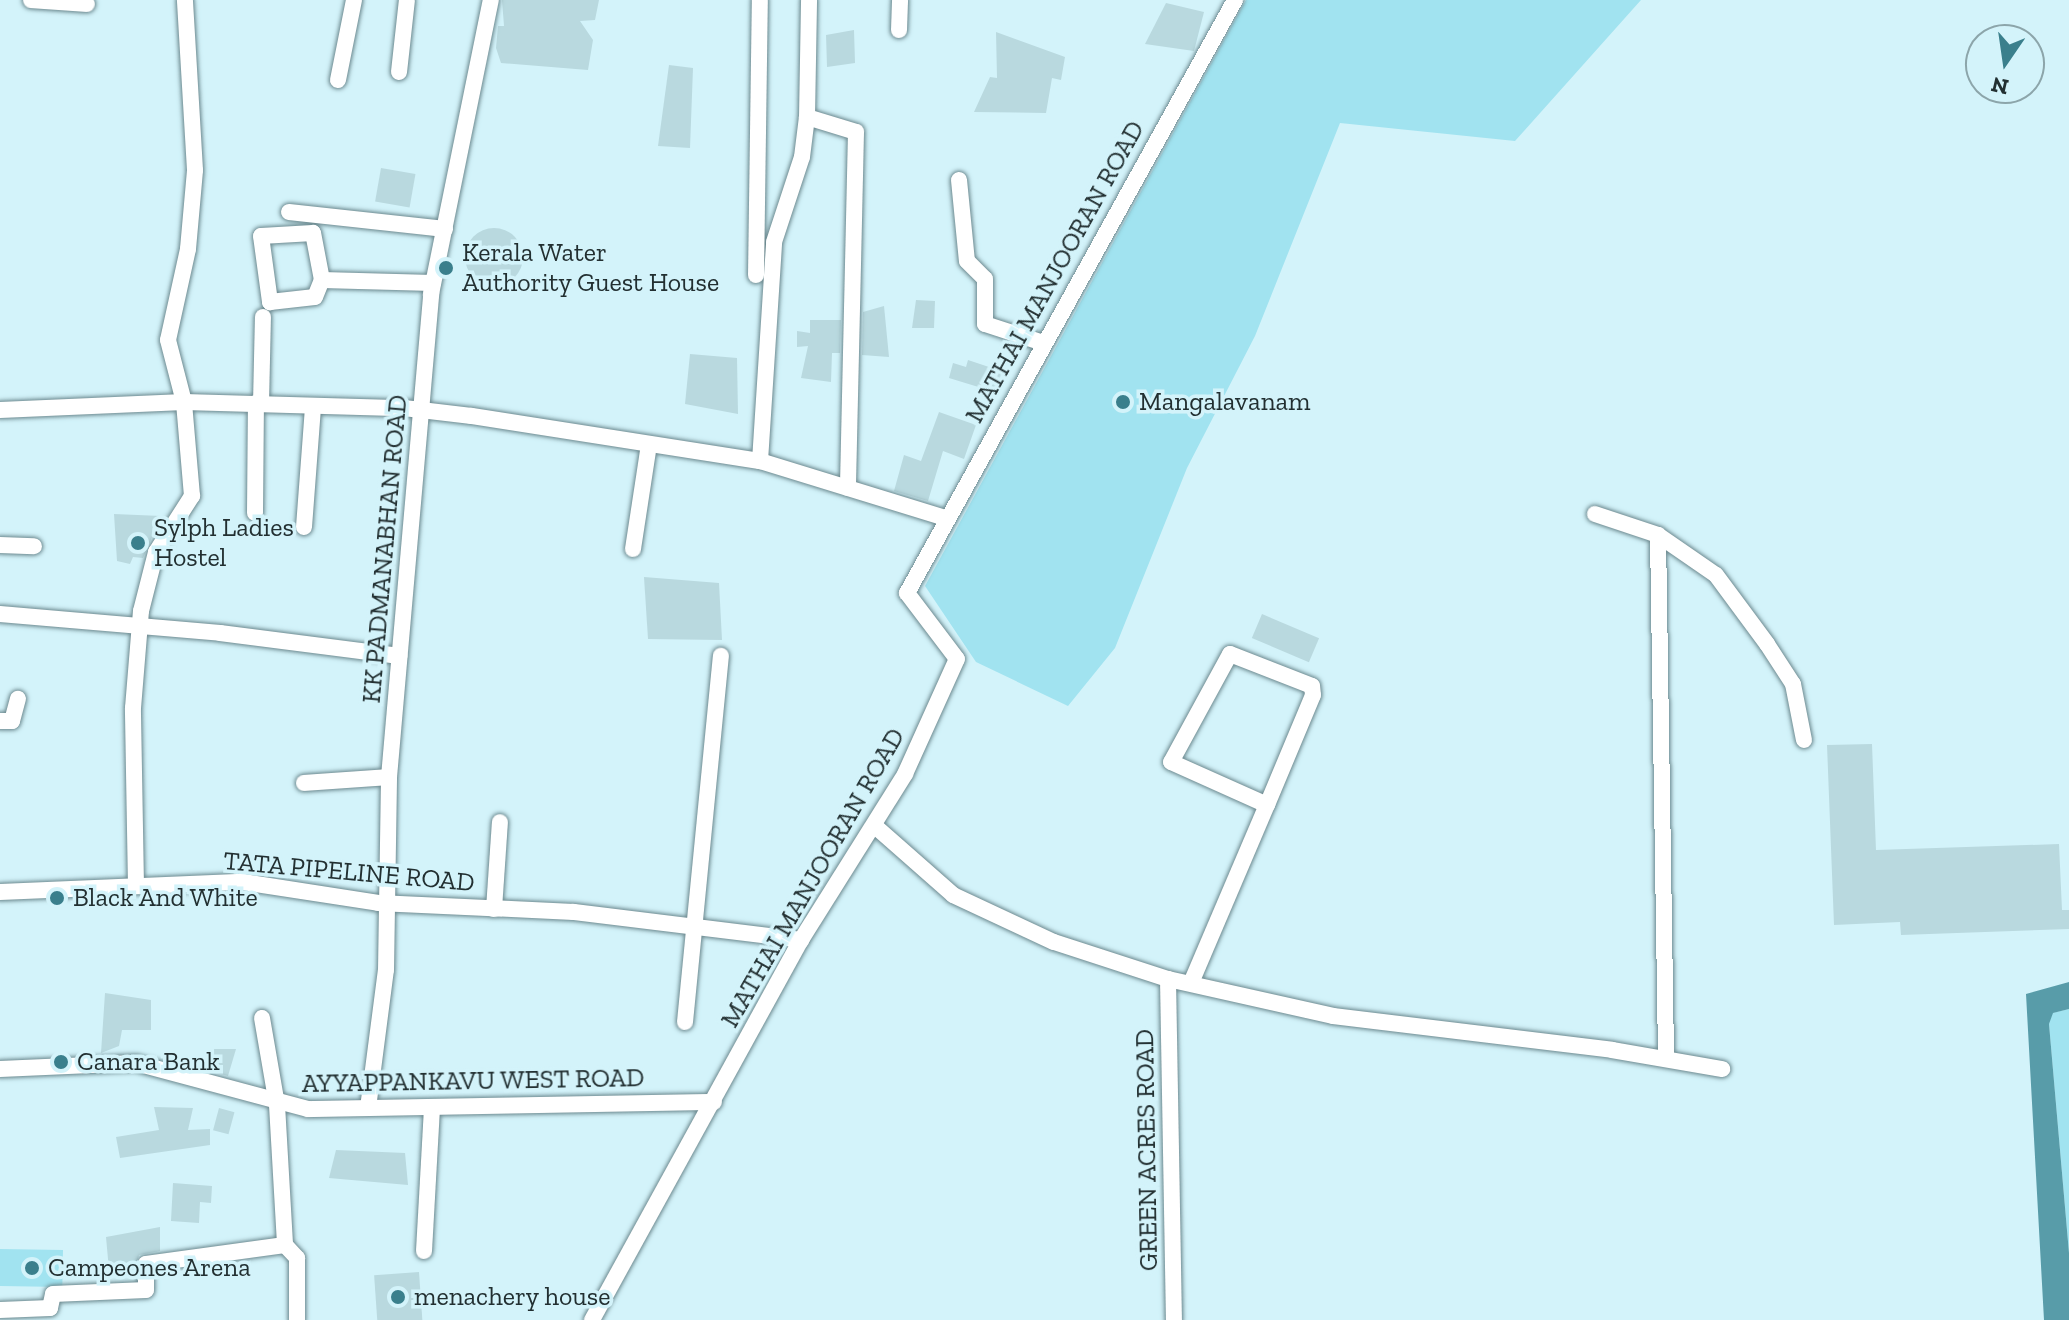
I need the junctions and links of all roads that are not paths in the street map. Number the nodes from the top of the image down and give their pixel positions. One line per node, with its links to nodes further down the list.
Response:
1 (31, 0): 10 (street)
2 (185, 0): 23 (street)
3 (354, 0): 13 (street)
4 (407, 0): 12 (street)
5 (491, 0): 17 (street, KK PADMANABHAN ROAD)
6 (760, 0): 18 (street)
7 (809, 0): 14 (street)
8 (900, 0): 11 (street)
9 (1235, 0): 22 (street, MATHAI MANJOORAN ROAD)
10 (87, 4)
11 (899, 30)
12 (399, 72)
13 (338, 80)
14 (807, 117): 18 (street); 30 (street)
15 (959, 180): 22 (street)
16 (289, 212): 17 (street)
17 (445, 229): 20 (street, KK PADMANABHAN ROAD)
18 (764, 270): 29 (street)
19 (322, 280): 19 (street); 20 (street)
20 (433, 283): 27 (street, KK PADMANABHAN ROAD)
21 (263, 317): 24 (street)
22 (1043, 343): 33 (street, MATHAI MANJOORAN ROAD)
23 (184, 402): 24 (street); 26 (street); 40 (street)
24 (259, 403): 25 (street); 31 (street)
25 (313, 406): 27 (street); 34 (street)
26 (0, 410)
27 (424, 412): 28 (street); 41 (street, KK PADMANABHAN ROAD)
28 (649, 445): 29 (street); 38 (street)
29 (760, 461): 30 (street)
30 (848, 488): 33 (street)
31 (255, 513)
32 (1595, 514): 35 (street)
33 (945, 518): 50 (street, MATHAI MANJOORAN ROAD)
34 (304, 527)
35 (1658, 535): 45 (street); 61 (street)
36 (0, 545): 37 (street)
37 (34, 546)
38 (633, 549)
39 (0, 614): 40 (street)
40 (140, 626): 41 (street); 51 (street)
41 (400, 656): 46 (street, KK PADMANABHAN ROAD)
42 (721, 656): 55 (street)
43 (18, 699): 44 (street)
44 (0, 721)
45 (1804, 740)
46 (389, 777): 47 (street); 53 (street, KK PADMANABHAN ROAD)
47 (304, 783)
48 (1267, 805): 48 (street); 58 (street)
49 (500, 822): 54 (street)
50 (876, 827): 56 (street, MATHAI MANJOORAN ROAD); 57 (street)
51 (136, 886): 52 (street, TATA PIPELINE ROAD); 53 (street, TATA PIPELINE ROAD)
52 (0, 892)
53 (388, 904): 54 (street, TATA PIPELINE ROAD); 67 (street, KK PADMANABHAN ROAD)
54 (494, 909): 55 (street, TATA PIPELINE ROAD)
55 (693, 926): 56 (street, TATA PIPELINE ROAD); 60 (street)
56 (801, 940): 64 (street, MATHAI MANJOORAN ROAD)
57 (1168, 979): 58 (street); 73 (street, GREEN ACRES ROAD)
58 (1191, 983): 61 (street)
59 (262, 1018): 65 (street)
60 (685, 1022)
61 (1666, 1057): 63 (street)
62 (0, 1069): 65 (street, AYYAPPANKAVU WEST ROAD)
63 (1722, 1069)
64 (714, 1102): 66 (street, AYYAPPANKAVU WEST ROAD); 72 (street, MATHAI MANJOORAN ROAD)
65 (277, 1105): 67 (street, AYYAPPANKAVU WEST ROAD); 68 (street)
66 (432, 1107): 67 (street, AYYAPPANKAVU WEST ROAD); 69 (street)
67 (368, 1108)
68 (285, 1245): 70 (street); 71 (street)
69 (424, 1251)
70 (0, 1310)
71 (297, 1320)
72 (592, 1320)
73 (1174, 1320)

